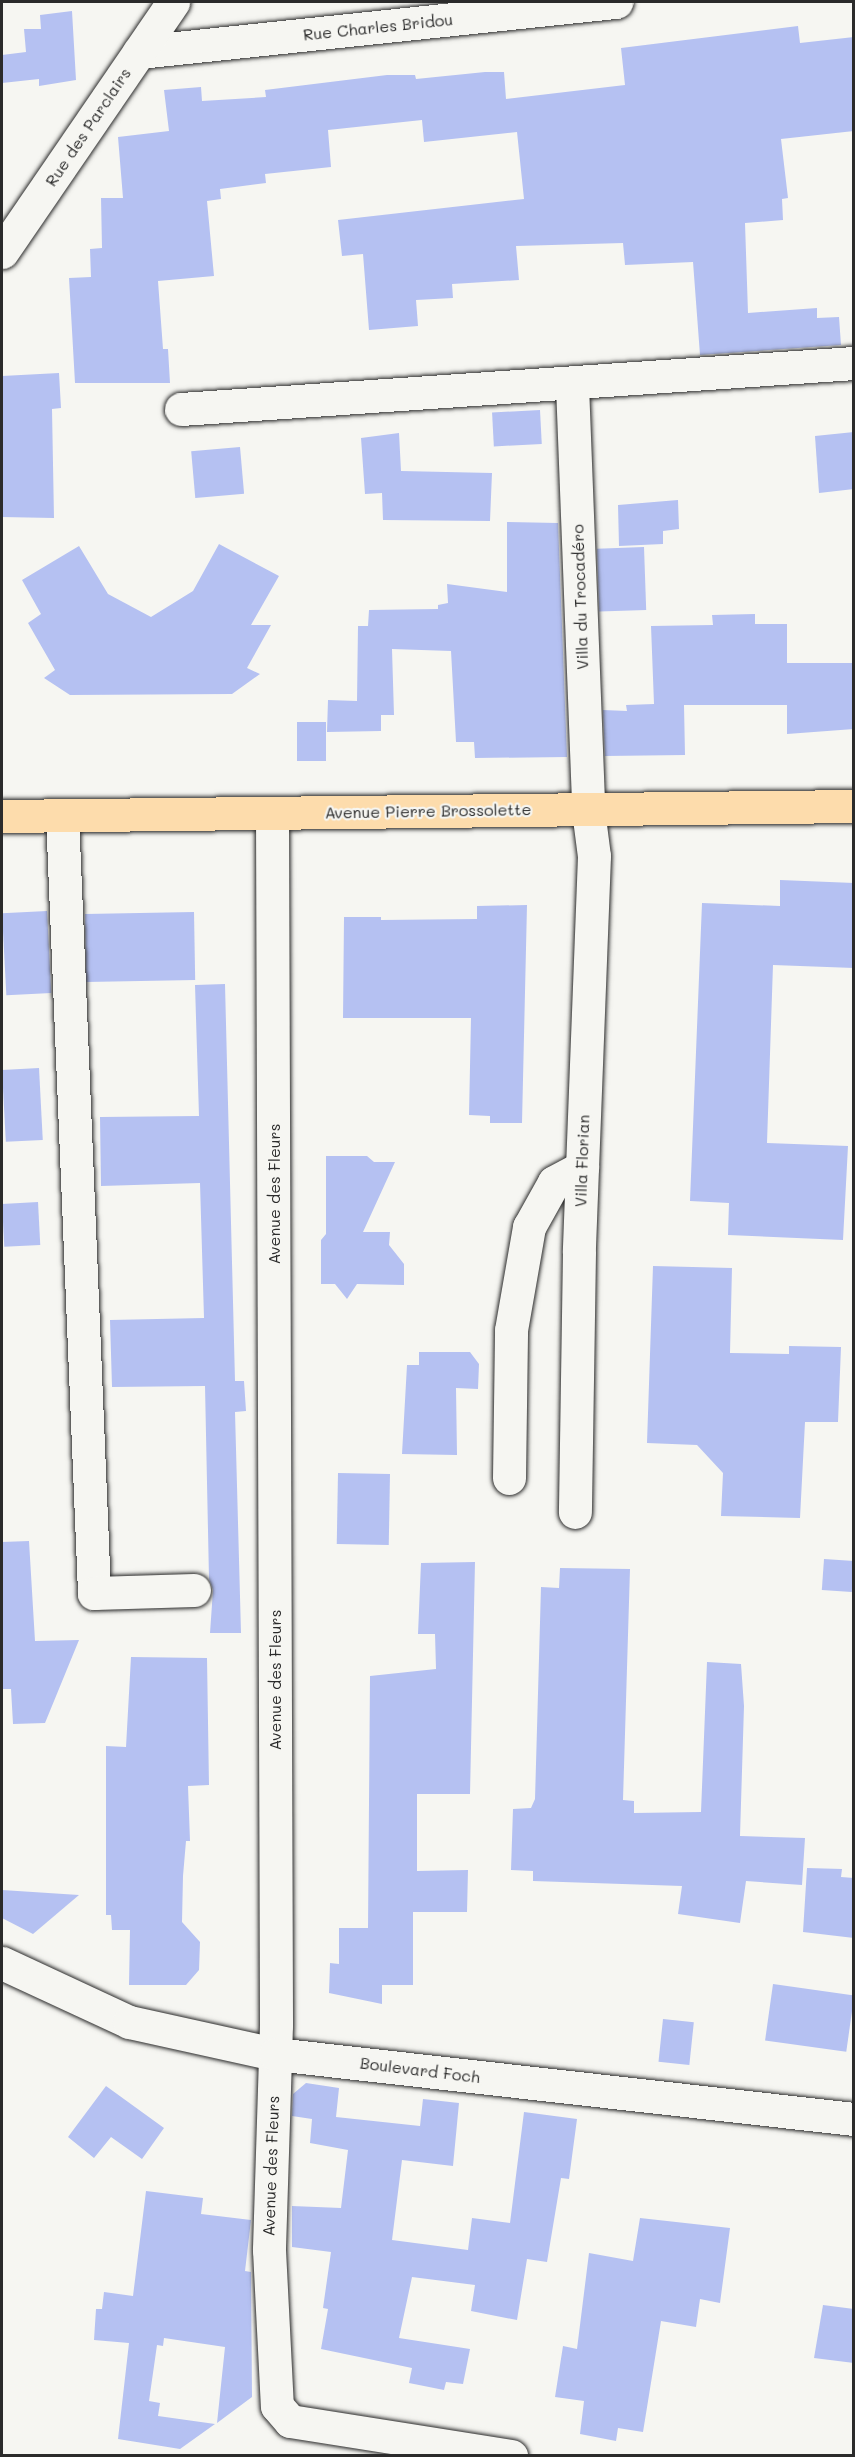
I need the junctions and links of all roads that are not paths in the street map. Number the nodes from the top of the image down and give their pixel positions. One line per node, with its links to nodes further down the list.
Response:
1 (173, 2): 3 (street, Rue des Parclairs)
2 (616, 2): 3 (street, Rue Charles Bridou)
3 (139, 52): 4 (street, Rue des Parclairs)
4 (2, 252)
5 (854, 363): 6 (street)
6 (572, 385): 7 (street); 9 (street, Villa du Trocadéro)
7 (181, 409)
8 (854, 806): 9 (main road, Avenue Pierre Brossolette)
9 (588, 810): 10 (main road, Avenue Pierre Brossolette); 13 (street, Villa Florian)
10 (272, 813): 11 (main road, Avenue Pierre Brossolette); 18 (street, Avenue des Fleurs)
11 (62, 815): 12 (main road, Avenue Pierre Brossolette); 16 (street)
12 (2, 816)
13 (582, 1167): 14 (street); 15 (street, Villa Florian)
14 (509, 1478)
15 (575, 1512)
16 (194, 1590)
17 (2, 1963): 18 (street, Boulevard Foch)
18 (275, 2054): 19 (street, Boulevard Foch); 20 (street, Avenue des Fleurs)
19 (854, 2119)
20 (408, 2448): 21 (street, Avenue des Fleurs)
21 (511, 2456)

